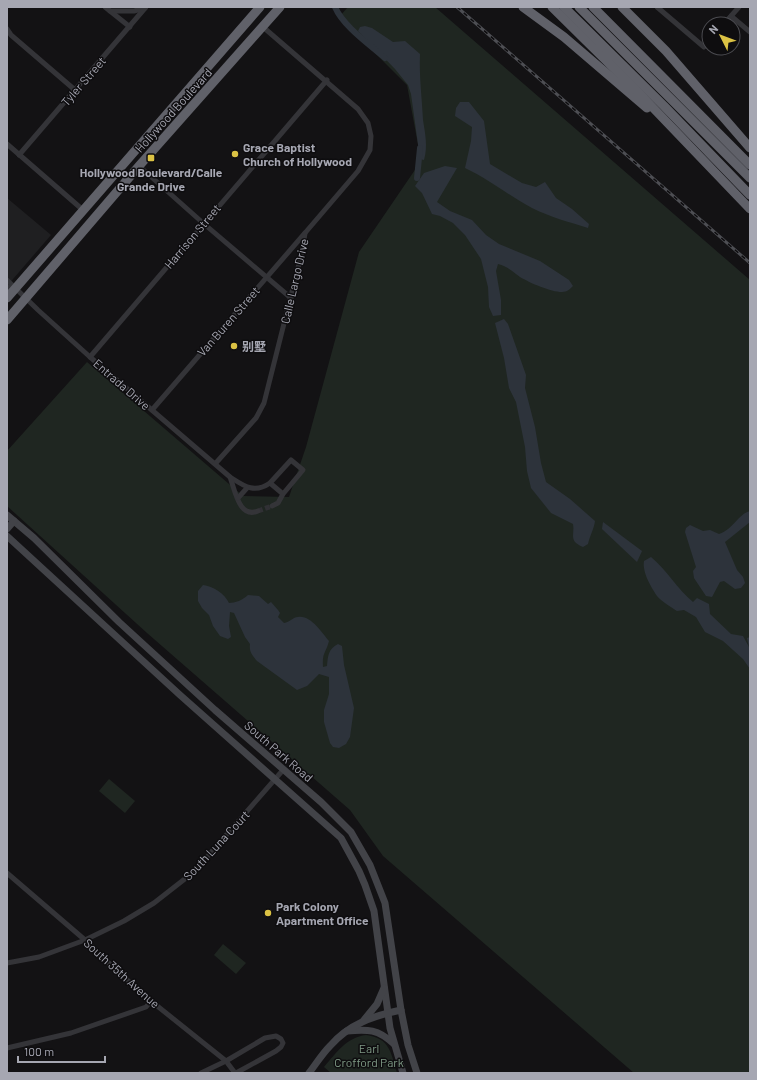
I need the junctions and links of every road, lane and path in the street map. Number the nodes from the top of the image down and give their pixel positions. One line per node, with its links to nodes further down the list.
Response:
1 (105, 7): 13 (street)
2 (146, 7): 13 (street); 16 (street, Tyler Street)
3 (259, 7): 24 (highway, Hollywood Boulevard)
4 (523, 7): 23 (highway)
5 (552, 7): 23 (highway)
6 (564, 7): 32 (highway)
7 (579, 7): 31 (highway)
8 (593, 7): 28 (highway)
9 (622, 7): 26 (highway)
10 (657, 7): 20 (street)
11 (739, 7): 14 (street)
12 (278, 9): 17 (highway, Hollywood Boulevard)
13 (110, 12): 16 (street)
14 (731, 16)
15 (741, 24): 19 (street)
16 (130, 27): 22 (street, Tyler Street)
17 (263, 27): 21 (street, Calle Largo Drive); 29 (highway, Hollywood Boulevard)
18 (7, 29): 22 (street)
19 (750, 32)
20 (701, 44)
21 (327, 80): 36 (street, Harrison Street); 37 (street, Calle Largo Drive)
22 (75, 90): 27 (street, Tyler Street)
23 (670, 126): 34 (highway)
24 (145, 140): 29 (highway); 30 (highway, Hollywood Boulevard)
25 (7, 144): 27 (street)
26 (750, 148)
27 (19, 155): 35 (street)
28 (750, 165)
29 (139, 166): 33 (highway, Hollywood Boulevard); 36 (street)
30 (119, 169): 33 (highway); 35 (highway, Hollywood Boulevard)
31 (750, 178)
32 (750, 195)
33 (106, 205): 42 (highway, Hollywood Boulevard)
34 (750, 209)
35 (83, 210): 40 (highway, Hollywood Boulevard)
36 (203, 223): 38 (street); 45 (street, Harrison Street)
37 (305, 232): 38 (street, Van Buren Street); 43 (street, Calle Largo Drive)
38 (266, 277): 43 (street); 46 (street, Van Buren Street)
39 (7, 280): 40 (street, Entrada Drive)
40 (11, 288): 41 (highway, Hollywood Boulevard); 42 (street, Entrada Drive)
41 (7, 298)
42 (25, 298): 44 (highway, Hollywood Boulevard); 45 (street, Entrada Drive)
43 (291, 298): 47 (street, Calle Largo Drive)
44 (7, 320)
45 (90, 357): 46 (street, Entrada Drive)
46 (152, 410): 47 (street, Entrada Drive)
47 (215, 464): 48 (street, Entrada Drive)
48 (230, 477): 50 (street, Entrada Drive); 52 (street)
49 (270, 483): 50 (street); 51 (street); 51 (street)
50 (247, 488): 52 (street)
51 (283, 494): 53 (street)
52 (238, 498): 54 (street)
53 (272, 506)
54 (258, 511)
55 (7, 515): 56 (street, South Park Road)
56 (14, 521): 57 (street); 59 (street, South Park Road)
57 (7, 529)
58 (7, 536): 60 (street, South Park Road)
59 (283, 770): 60 (street, South Luna Court); 66 (street, South Park Road)
60 (275, 779): 62 (street, South Luna Court); 64 (street, South Park Road)
61 (7, 873): 62 (street, South 35th Avenue)
62 (85, 940): 63 (street, South Luna Court); 65 (street, South 35th Avenue)
63 (7, 963)
64 (384, 986): 67 (street, South Park Road); 68 (street)
65 (151, 1001): 71 (street); 72 (street, South 35th Avenue)
66 (401, 1010): 67 (street); 77 (street, South Park Road)
67 (388, 1013): 68 (street); 70 (street, South Park Road)
68 (363, 1021): 69 (street)
69 (345, 1031): 70 (street); 75 (street)
70 (395, 1045): 76 (street, South Park Road)
71 (7, 1048)
72 (226, 1061): 73 (street); 74 (street, South 35th Avenue); 74 (street)
73 (201, 1073)
74 (235, 1073)
75 (309, 1073)
76 (403, 1073)
77 (417, 1073)

